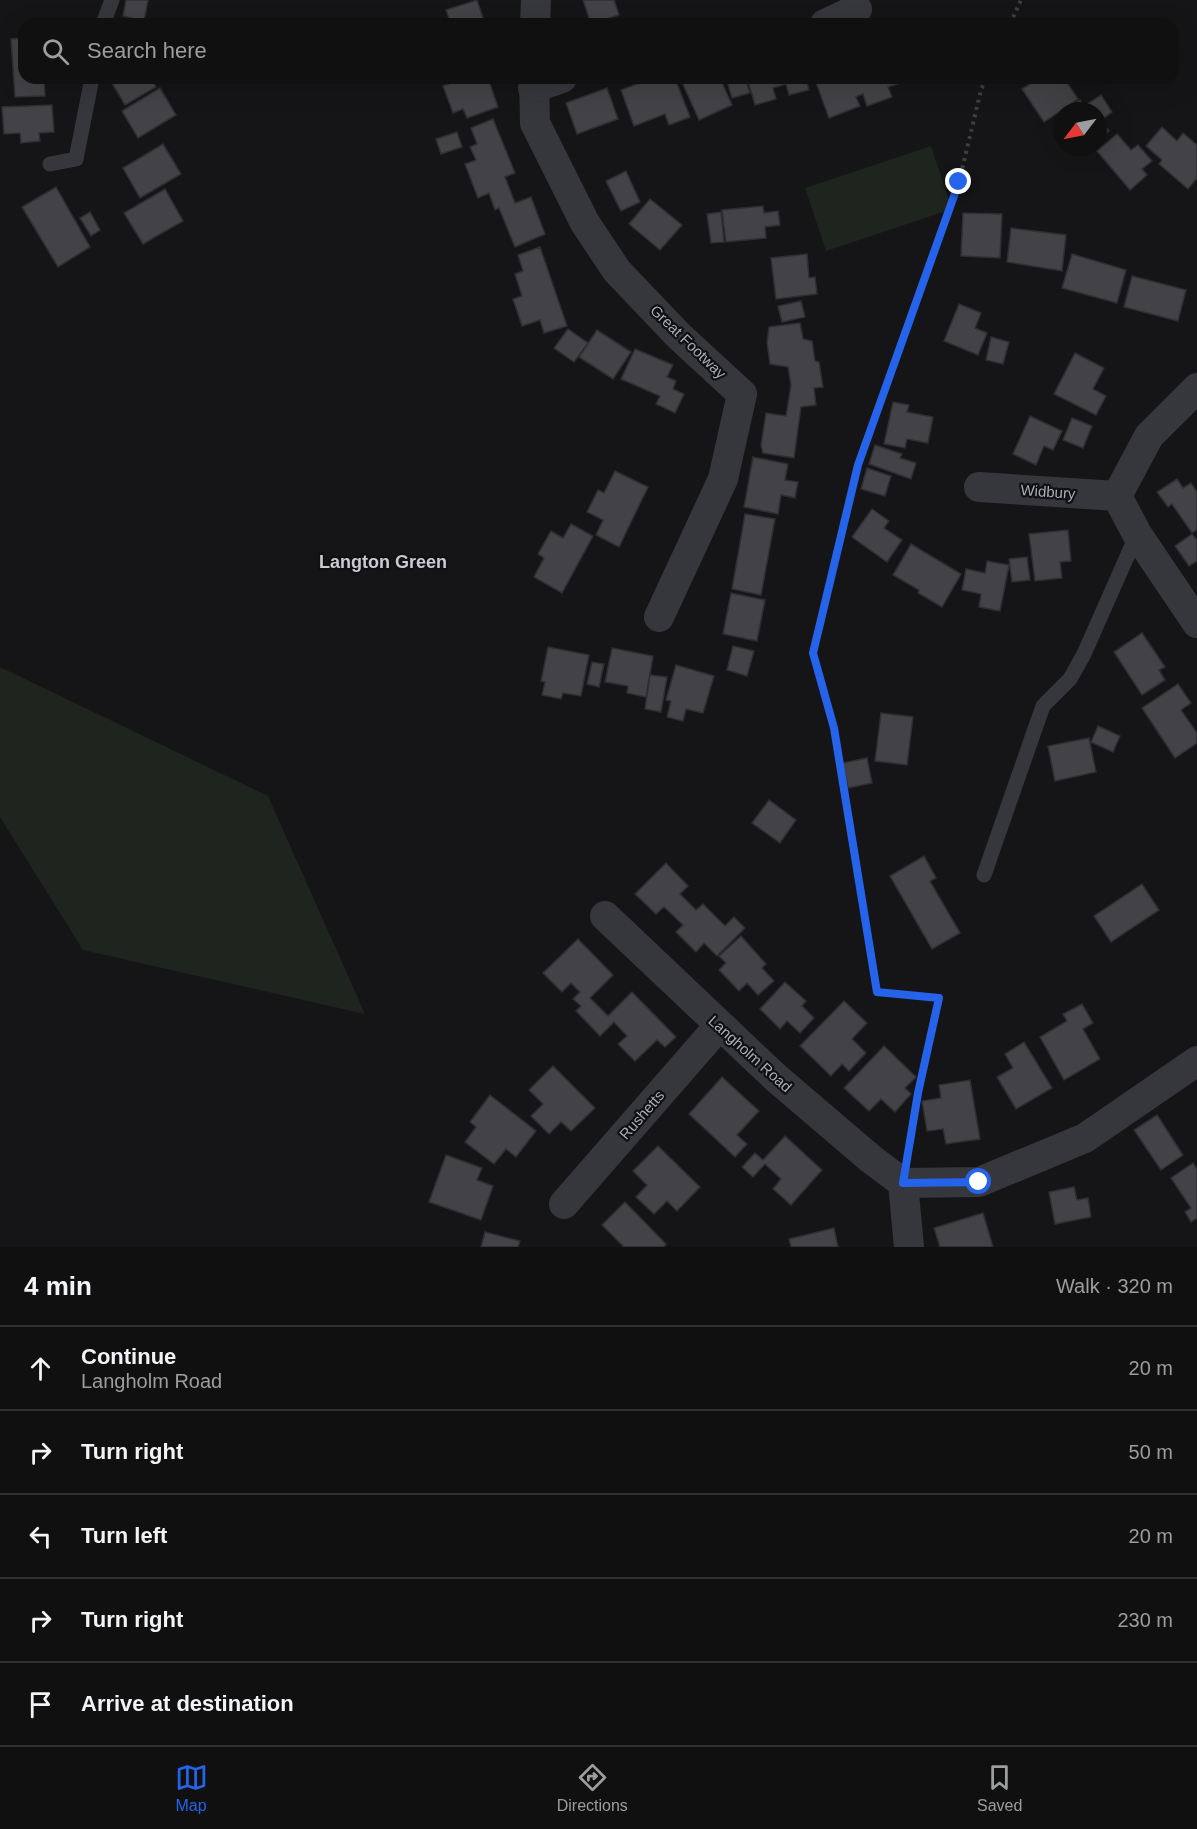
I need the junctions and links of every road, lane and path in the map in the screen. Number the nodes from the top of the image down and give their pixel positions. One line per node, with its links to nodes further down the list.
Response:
1 (112, 0): 5 (lane)
2 (536, 0): 6 (street)
3 (1021, 0): 8 (path)
4 (857, 9): 7 (street)
5 (106, 18)
6 (535, 18)
7 (838, 18)
8 (1013, 18)
9 (91, 84): 12 (lane)
10 (533, 84): 17 (street, Great Footway)
11 (984, 84): 23 (path)
12 (50, 164)
13 (1197, 388): 15 (street)
14 (979, 487): 15 (street, Widbury)
15 (1117, 496): 16 (street)
16 (1137, 534): 18 (street); 19 (lane)
17 (659, 617)
18 (1197, 623)
19 (984, 875)
20 (605, 916): 21 (street, Langholm Road)
21 (719, 1026): 23 (street, Langholm Road); 24 (street, Rushetts)
22 (1192, 1074): 23 (street)
23 (903, 1183): 25 (street)
24 (564, 1204)
25 (909, 1247)

